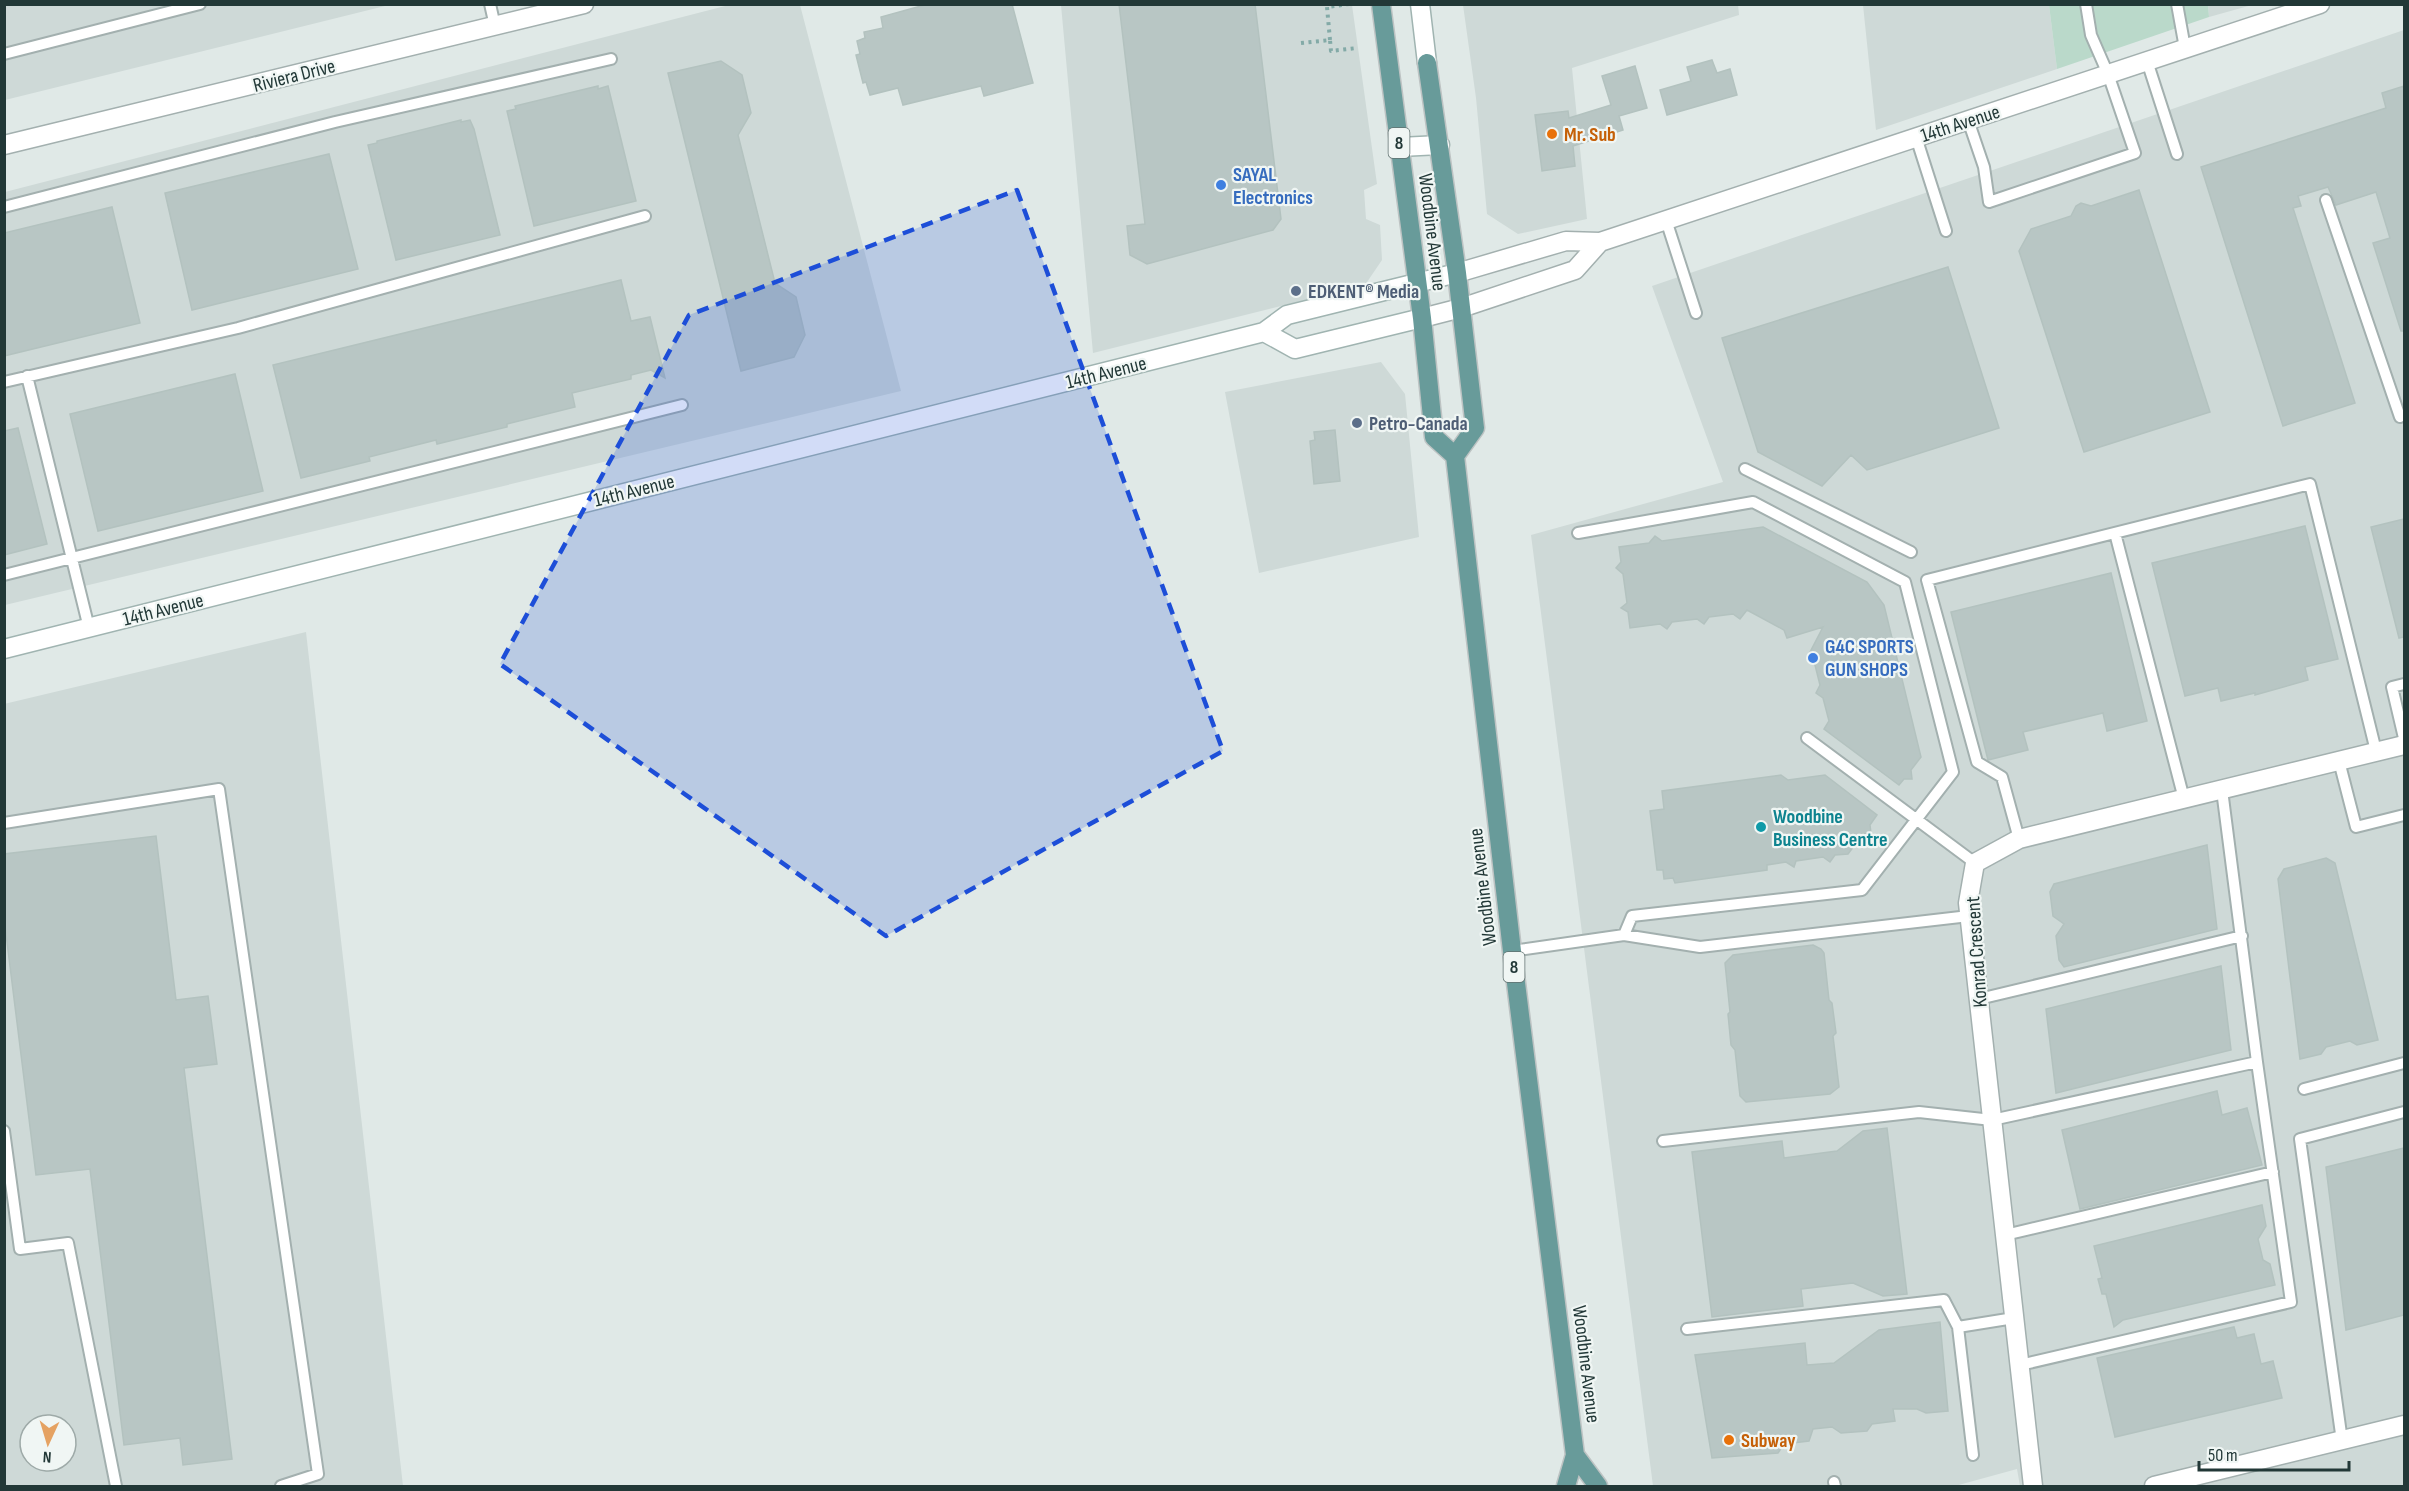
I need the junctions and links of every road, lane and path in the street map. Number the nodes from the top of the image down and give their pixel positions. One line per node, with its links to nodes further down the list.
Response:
1 (200, 4): 15 (lane)
2 (490, 4): 10 (lane)
3 (584, 4): 10 (street, Riviera Drive)
4 (1349, 4): 11 (path)
5 (1381, 4): 24 (main road, Woodbine Avenue / 8)
6 (1420, 4): 18 (street, Woodbine Avenue / 8)
7 (2086, 4): 19 (lane)
8 (2177, 4): 14 (lane)
9 (2319, 4): 14 (street, 14th Avenue)
10 (495, 26): 22 (street, Riviera Drive)
11 (1330, 40): 12 (path); 13 (path)
12 (1301, 43)
13 (1357, 48)
14 (2186, 48): 17 (street, 14th Avenue)
15 (4, 54)
16 (610, 59): 27 (lane)
17 (2147, 61): 19 (street, 14th Avenue); 25 (lane)
18 (1427, 63): 23 (main road, Woodbine Avenue / 8)
19 (2108, 74): 20 (street, 14th Avenue); 20 (lane)
20 (1968, 120): 21 (street, 14th Avenue)
21 (1916, 137): 29 (street, 14th Avenue); 30 (lane)
22 (4, 145)
23 (1440, 145): 24 (street); 32 (main road, Woodbine Avenue / 8)
24 (1400, 147): 33 (main road, Woodbine Avenue / 8)
25 (2177, 154)
26 (2326, 200): 41 (lane)
27 (4, 207)
28 (645, 216): 38 (lane)
29 (1666, 220): 31 (street, 14th Avenue); 35 (lane)
30 (1946, 231)
31 (1600, 242): 32 (street, 14th Avenue); 34 (street, 14th Avenue)
32 (1457, 273): 33 (street, 14th Avenue); 34 (main road, Woodbine Avenue / 8)
33 (1417, 282): 36 (main road, Woodbine Avenue / 8); 37 (street, 14th Avenue)
34 (1461, 308): 36 (street, 14th Avenue); 42 (main road, Woodbine Avenue / 8)
35 (1696, 313)
36 (1422, 318): 37 (street, 14th Avenue); 42 (main road, Woodbine Avenue / 8)
37 (1264, 332): 49 (street, 14th Avenue)
38 (27, 376): 39 (lane); 47 (lane)
39 (4, 382)
40 (682, 405): 47 (lane)
41 (2400, 417)
42 (1455, 456): 67 (main road, Woodbine Avenue / 8)
43 (1745, 469): 46 (lane)
44 (1578, 532): 60 (lane)
45 (2115, 533): 55 (lane); 58 (lane); 62 (lane)
46 (1911, 552)
47 (73, 559): 48 (lane); 49 (lane)
48 (4, 575)
49 (90, 628): 50 (street, 14th Avenue)
50 (4, 649)
51 (2404, 684): 53 (lane)
52 (1807, 738): 60 (lane)
53 (2404, 738)
54 (2404, 745): 55 (street)
55 (2376, 752): 56 (street)
56 (2339, 761): 57 (street); 59 (lane)
57 (2222, 790): 58 (street); 66 (lane)
58 (2184, 799): 62 (street)
59 (2404, 815)
60 (1917, 820): 63 (lane); 65 (lane)
61 (4, 823): 87 (lane)
62 (2019, 839): 63 (street)
63 (1975, 863): 64 (street, Konrad Crescent)
64 (1970, 916): 65 (lane); 68 (street, Konrad Crescent)
65 (1624, 935): 67 (lane)
66 (2242, 936): 68 (lane); 69 (lane)
67 (1512, 951): 84 (main road, Woodbine Avenue / 8)
68 (1979, 999): 73 (street, Konrad Crescent)
69 (2257, 1062): 73 (lane); 76 (lane)
70 (2404, 1063): 71 (lane)
71 (2304, 1089)
72 (2404, 1112): 83 (lane)
73 (1992, 1120): 75 (lane); 77 (street, Konrad Crescent)
74 (4, 1131): 86 (lane)
75 (1663, 1141)
76 (2273, 1172): 77 (lane); 81 (lane)
77 (2005, 1235): 78 (street, Konrad Crescent)
78 (2014, 1318): 79 (lane); 81 (street, Konrad Crescent)
79 (1958, 1327): 80 (lane); 85 (lane)
80 (1687, 1329)
81 (2020, 1365): 90 (street, Konrad Crescent)
82 (2404, 1425): 83 (street)
83 (2342, 1441): 91 (street)
84 (1575, 1455): 88 (main road, Woodbine Avenue / 8); 89 (main road, Woodbine Avenue / 8)
85 (1973, 1455)
86 (116, 1486)
87 (281, 1486)
88 (1566, 1486)
89 (1598, 1486)
90 (2033, 1486)
91 (2154, 1486)

